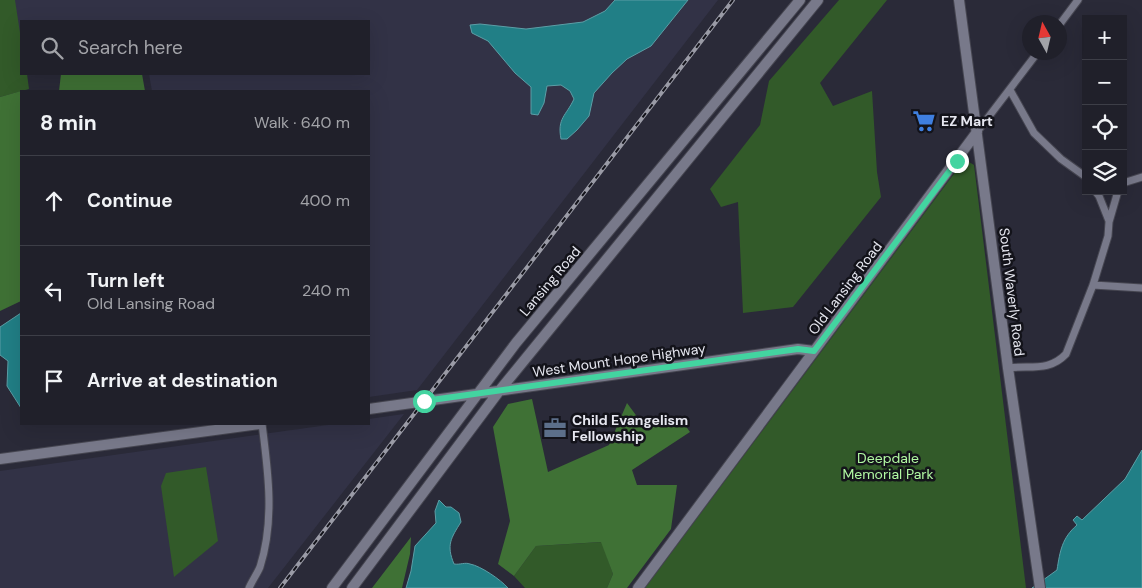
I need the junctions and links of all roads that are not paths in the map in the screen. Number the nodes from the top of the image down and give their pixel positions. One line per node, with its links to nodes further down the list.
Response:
1 (800, 0): 20 (main road, Lansing Road)
2 (818, 0): 19 (main road)
3 (959, 0): 8 (main road, South Waverly Road)
4 (1078, 0): 5 (street)
5 (1067, 15)
6 (1032, 60): 7 (street, Old Lansing Road)
7 (1010, 90): 8 (street, Old Lansing Road); 9 (street)
8 (977, 132): 17 (main road, Old Lansing Road); 18 (main road, South Waverly Road)
9 (1082, 176)
10 (1142, 178): 11 (street)
11 (1127, 182)
12 (1098, 195): 14 (street)
13 (1117, 195): 14 (street)
14 (1109, 222): 15 (street)
15 (1093, 285): 16 (street); 18 (street)
16 (1142, 288)
17 (814, 351): 19 (main road, West Mount Hope Highway); 28 (main road, Old Lansing Road)
18 (1008, 368): 29 (main road, South Waverly Road)
19 (500, 390): 20 (main road, West Mount Hope Highway); 27 (main road)
20 (478, 394): 21 (main road, West Mount Hope Highway); 26 (main road, Lansing Road)
21 (370, 409)
22 (254, 425): 24 (main road)
23 (261, 425): 25 (street)
24 (0, 459)
25 (249, 588)
26 (332, 588)
27 (352, 588)
28 (638, 588)
29 (1040, 588)

